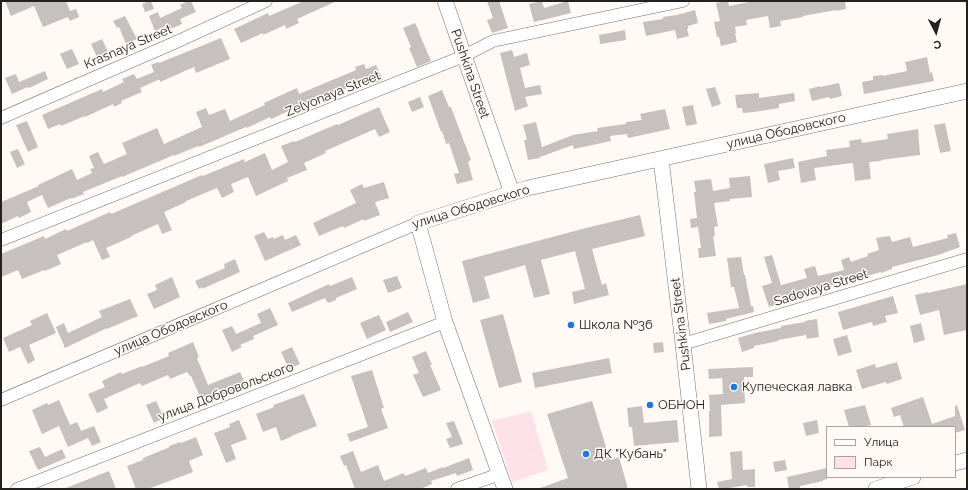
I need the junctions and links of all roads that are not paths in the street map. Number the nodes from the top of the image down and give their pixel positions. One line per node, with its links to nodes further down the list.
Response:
1 (266, 1): 6 (street, Krasnaya Street)
2 (444, 1): 4 (street, Pushkina Street)
3 (683, 1): 4 (street, Zelyonaya Street)
4 (464, 56): 8 (street, Pushkina Street); 10 (street, Zelyonaya Street)
5 (967, 91): 7 (street, улица Ободовского)
6 (1, 118)
7 (661, 159): 8 (street, улица Ободовского); 13 (street, Pushkina Street)
8 (512, 193): 9 (street, улица Ободовского)
9 (418, 223): 12 (street); 14 (street, улица Ободовского)
10 (1, 240)
11 (967, 259): 13 (street, Sadovaya Street)
12 (445, 322): 17 (street); 19 (street, улица Добровольского)
13 (683, 344): 22 (street, Pushkina Street)
14 (1, 400)
15 (967, 460): 16 (street)
16 (956, 463)
17 (500, 474): 20 (street); 21 (street)
18 (910, 478): 23 (street)
19 (17, 489)
20 (457, 489)
21 (505, 489)
22 (699, 489)
23 (876, 489)

